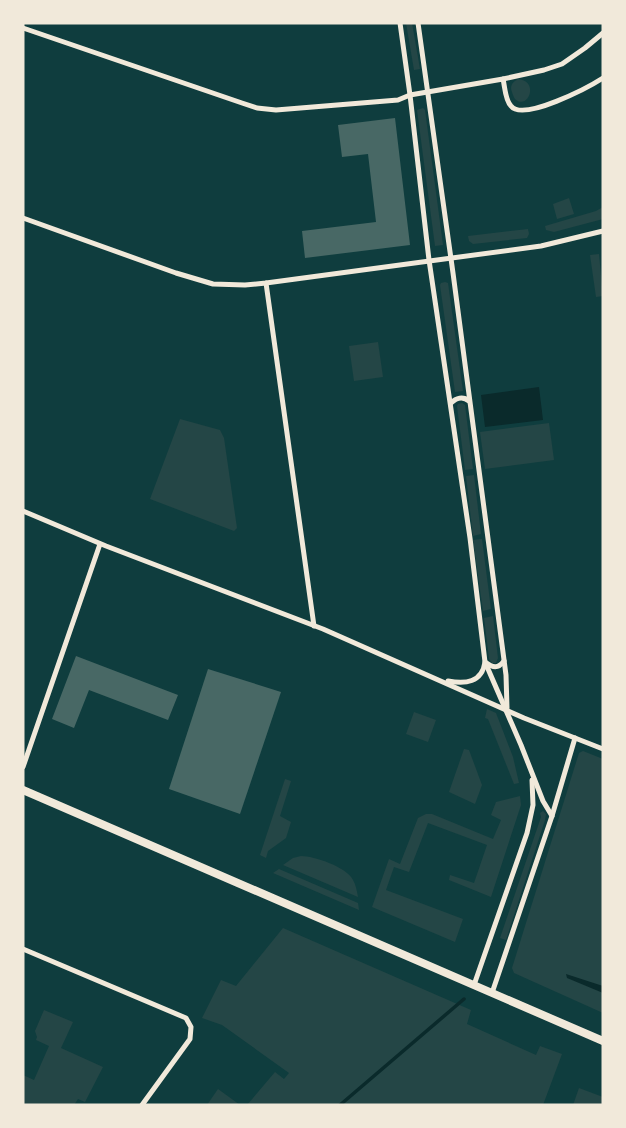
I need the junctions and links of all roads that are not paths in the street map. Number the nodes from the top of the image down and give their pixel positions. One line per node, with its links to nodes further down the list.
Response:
1 (400, 23): 8 (street)
2 (418, 23): 7 (street)
3 (23, 28): 8 (street)
4 (603, 33): 6 (street)
5 (603, 78): 6 (street)
6 (503, 79): 7 (street)
7 (428, 92): 8 (street); 11 (street)
8 (410, 95): 12 (street)
9 (23, 218): 13 (street)
10 (603, 231): 11 (street)
11 (451, 257): 12 (street); 14 (street)
12 (429, 260): 13 (street); 15 (street)
13 (266, 283): 18 (street)
14 (470, 402): 15 (street); 19 (street)
15 (451, 403): 20 (street)
16 (23, 511): 17 (street)
17 (100, 544): 18 (street); 25 (street)
18 (314, 626): 21 (street)
19 (504, 661): 20 (street); 22 (street)
20 (485, 662): 21 (street); 22 (street)
21 (438, 679): 22 (street)
22 (507, 711): 23 (street); 26 (street)
23 (575, 738): 24 (street); 28 (street)
24 (603, 749)
25 (23, 768)
26 (531, 774): 28 (street); 30 (street)
27 (23, 790): 30 (main road)
28 (552, 816): 31 (street)
29 (23, 949): 33 (street)
30 (474, 985): 31 (main road)
31 (492, 993): 32 (main road)
32 (603, 1041)
33 (142, 1105)

